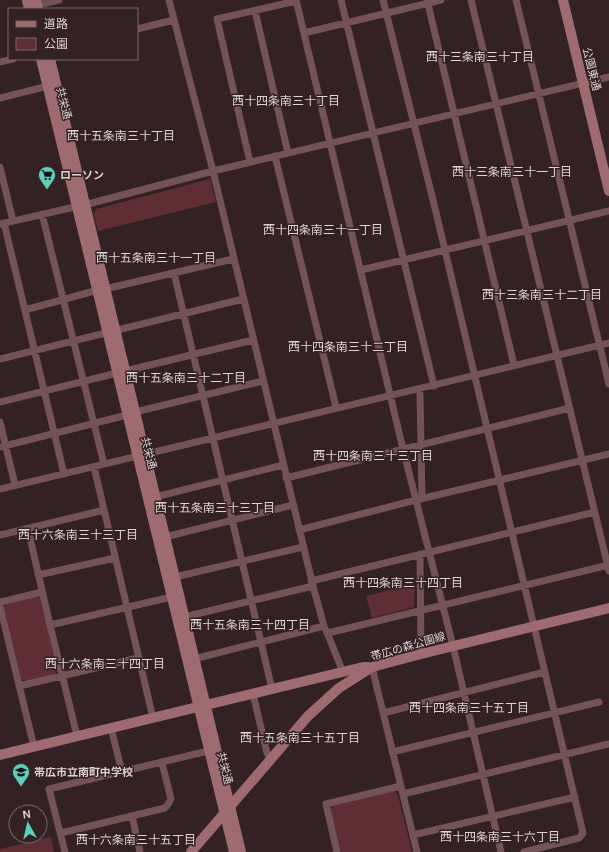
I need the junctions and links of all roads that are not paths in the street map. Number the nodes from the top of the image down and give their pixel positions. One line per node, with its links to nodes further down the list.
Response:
1 (27, 0): 12 (street)
2 (59, 0): 12 (street)
3 (169, 0): 15 (street)
4 (296, 0): 13 (street); 18 (street)
5 (341, 0): 16 (street)
6 (383, 0): 14 (street)
7 (441, 0): 11 (street)
8 (472, 0): 26 (street)
9 (516, 0): 24 (street)
10 (563, 0): 22 (street, 公園東通)
11 (427, 2): 14 (street); 27 (street)
12 (35, 6)
13 (255, 11): 31 (street); 33 (street)
14 (386, 13): 16 (street); 28 (street)
15 (174, 20): 17 (street); 35 (street)
16 (346, 23): 18 (street); 29 (street)
17 (138, 29)
18 (304, 33): 30 (street)
19 (41, 60): 23 (street, 共栄通)
20 (50, 60): 37 (street, 共栄通)
21 (609, 78): 22 (street)
22 (583, 84): 24 (street); 36 (street, 公園東通)
23 (48, 86): 25 (street); 37 (street, 共栄通)
24 (539, 94): 26 (street); 40 (street)
25 (0, 98)
26 (496, 104): 27 (street); 43 (street)
27 (455, 114): 28 (street); 44 (street)
28 (413, 124): 29 (street); 45 (street)
29 (373, 134): 30 (street); 47 (street)
30 (330, 144): 31 (street); 48 (street)
31 (288, 153): 32 (street)
32 (275, 156): 33 (street); 76 (street)
33 (250, 162): 35 (street)
34 (0, 168): 41 (street)
35 (212, 171): 37 (street); 46 (street)
36 (609, 191)
37 (81, 205): 39 (street); 50 (street, 共栄通)
38 (609, 211): 40 (street)
39 (42, 214): 41 (street); 52 (street)
40 (569, 220): 43 (street); 59 (street)
41 (13, 221): 42 (street)
42 (2, 224): 53 (street)
43 (526, 230): 44 (street); 62 (street)
44 (485, 241): 45 (street); 64 (street)
45 (444, 251): 47 (street); 66 (street)
46 (233, 259): 49 (street); 51 (street)
47 (402, 260): 48 (street); 70 (street)
48 (361, 270): 74 (street)
49 (174, 273): 50 (street); 54 (street)
50 (101, 290): 52 (street); 55 (street, 共栄通)
51 (243, 299): 54 (street); 56 (street)
52 (64, 300): 53 (street); 57 (street)
53 (25, 310): 60 (street)
54 (184, 313): 55 (street); 61 (street)
55 (111, 331): 57 (street); 65 (street, 共栄通)
56 (253, 340): 61 (street); 67 (street)
57 (74, 341): 60 (street); 68 (street)
58 (609, 342): 59 (street)
59 (600, 345): 62 (street); 69 (street)
60 (34, 350): 63 (street); 72 (street)
61 (194, 354): 65 (street); 73 (street)
62 (557, 355): 64 (street); 77 (street)
63 (0, 359)
64 (514, 365): 66 (street)
65 (121, 372): 68 (street); 78 (street, 共栄通)
66 (474, 376): 70 (street); 82 (street)
67 (263, 381): 73 (street); 81 (street)
68 (83, 382): 72 (street); 80 (street)
69 (609, 384)
70 (434, 386): 71 (street)
71 (419, 389): 74 (street); 85 (street)
72 (44, 391): 75 (street); 83 (street)
73 (203, 396): 78 (street); 84 (street)
74 (391, 396): 76 (street); 87 (street)
75 (0, 402)
76 (336, 407): 81 (street)
77 (570, 408): 82 (street); 90 (street)
78 (131, 414): 80 (street); 89 (street, 共栄通)
79 (0, 422): 86 (street)
80 (94, 422): 83 (street); 91 (street)
81 (273, 422): 84 (street); 92 (street)
82 (486, 429): 85 (street); 97 (street)
83 (54, 433): 86 (street); 94 (street)
84 (213, 437): 89 (street); 96 (street)
85 (421, 444): 87 (street); 101 (street)
86 (3, 446): 98 (street)
87 (403, 449): 95 (street); 101 (street)
88 (609, 454): 90 (street)
89 (141, 455): 91 (street); 100 (street, 共栄通); 122 (street, 共栄通)
90 (583, 460): 97 (street); 104 (street)
91 (104, 464): 93 (street)
92 (283, 465): 95 (street); 96 (street)
93 (94, 467): 94 (street); 103 (street)
94 (64, 474): 98 (street)
95 (286, 478): 102 (street)
96 (222, 480): 100 (street); 105 (street)
97 (499, 480): 101 (street); 108 (street)
98 (15, 485): 99 (street)
99 (0, 489)
100 (155, 497): 110 (street, 共栄通)
101 (419, 499): 107 (street); 112 (street)
102 (293, 505): 105 (street); 107 (street)
103 (104, 510): 106 (street); 114 (street)
104 (595, 512): 108 (street); 116 (street)
105 (232, 521): 110 (street); 115 (street)
106 (28, 529): 109 (street); 117 (street)
107 (299, 530): 111 (street)
108 (511, 533): 112 (street); 120 (street)
109 (0, 535)
110 (165, 538): 118 (street, 共栄通)
111 (303, 547): 115 (street); 119 (street)
112 (429, 552): 113 (street); 125 (street)
113 (420, 554): 119 (street); 129 (street)
114 (115, 558): 117 (street); 127 (street)
115 (241, 561): 118 (street); 123 (street)
116 (608, 567): 120 (street)
117 (38, 575): 121 (street)
118 (175, 577): 122 (street, 共栄通)
119 (312, 583): 123 (street); 134 (street)
120 (524, 585): 125 (street); 133 (street)
121 (42, 592): 124 (street); 132 (street)
122 (175, 596): 127 (street); 130 (street, 共栄通); 149 (street, 共栄通)
123 (251, 601): 130 (street); 135 (street)
124 (0, 602)
125 (442, 605): 129 (street); 136 (street)
126 (0, 606): 131 (street)
127 (127, 607): 132 (street); 138 (street)
128 (609, 608): 133 (street, 帯広の森公園線)
129 (420, 610): 134 (street); 137 (street)
130 (184, 617): 139 (street, 共栄通)
131 (2, 624): 144 (street)
132 (50, 625): 143 (street)
133 (534, 626): 136 (street, 帯広の森公園線); 142 (street)
134 (326, 629): 135 (street); 141 (street)
135 (261, 642): 139 (street); 145 (street)
136 (453, 646): 137 (street, 帯広の森公園線); 146 (street)
137 (421, 654): 140 (street, 帯広の森公園線)
138 (138, 658): 143 (street); 152 (street)
139 (194, 659): 149 (street, 共栄通)
140 (372, 668): 141 (street); 151 (street); 162 (street, 帯広の森公園線)
141 (343, 672): 145 (street)
142 (545, 672): 146 (street); 150 (street)
143 (62, 676): 144 (street); 155 (street)
144 (19, 686): 157 (street)
145 (272, 690): 147 (street)
146 (463, 692): 151 (street); 154 (street)
147 (253, 694): 149 (street); 162 (street)
148 (599, 702): 150 (street)
149 (201, 707): 152 (street); 158 (street, 共栄通); 169 (street, 共栄通)
150 (555, 712): 154 (street); 161 (street)
151 (383, 713): 159 (street)
152 (153, 718): 153 (street)
153 (111, 728): 155 (street); 164 (street)
154 (473, 732): 159 (street); 165 (street)
155 (77, 736): 157 (street)
156 (608, 744): 161 (street)
157 (34, 747): 160 (street)
158 (208, 750): 163 (street); 169 (street, 共栄通)
159 (392, 752): 166 (street)
160 (0, 755)
161 (565, 755): 165 (street); 168 (street)
162 (271, 758): 169 (street, 帯広の森公園線)
163 (162, 763): 164 (street); 170 (street)
164 (122, 772): 172 (street)
165 (482, 775): 167 (street); 171 (street)
166 (401, 786): 167 (street); 179 (street)
167 (403, 794): 173 (street)
168 (575, 797): 171 (street); 182 (street)
169 (227, 810): 176 (street, 帯広の森公園線); 177 (street, 共栄通); 178 (street, 共栄通)
170 (132, 816): 172 (street); 175 (street)
171 (492, 817): 173 (street); 181 (street)
172 (60, 833): 174 (street)
173 (413, 836): 180 (street)
174 (65, 852)
175 (140, 852)
176 (191, 852)
177 (234, 852)
178 (241, 852)
179 (337, 852)
180 (417, 852)
181 (501, 852)
182 (524, 852)

